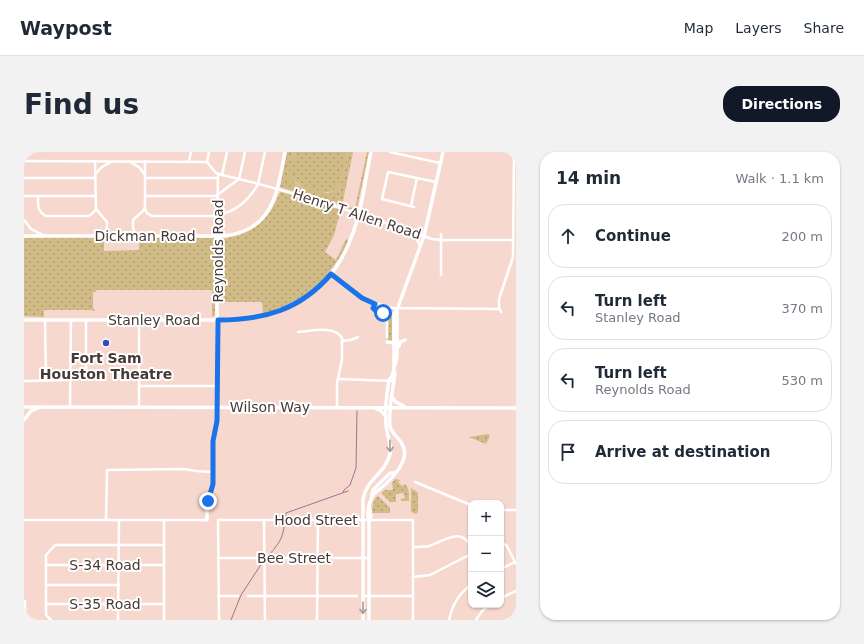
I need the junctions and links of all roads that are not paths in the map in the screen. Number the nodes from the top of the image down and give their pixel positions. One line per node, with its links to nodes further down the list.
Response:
1 (191, 152): 16 (street)
2 (209, 152): 17 (street)
3 (227, 152): 21 (street)
4 (245, 152): 28 (street)
5 (265, 152): 30 (street)
6 (285, 152): 31 (street, Dickman Road)
7 (371, 152): 41 (street, Stanley Road)
8 (390, 152): 18 (street)
9 (443, 152): 18 (street)
10 (514, 152): 22 (street)
11 (24, 161): 12 (street)
12 (96, 161): 13 (street); 19 (street)
13 (114, 161): 14 (street); 19 (street)
14 (129, 161): 15 (street); 23 (street)
15 (146, 161): 16 (street); 23 (street)
16 (190, 161): 17 (street)
17 (207, 162): 20 (street)
18 (440, 163): 29 (street)
19 (95, 173): 25 (street)
20 (218, 174): 21 (street, Henry T Allen Road); 26 (street, Reynolds Road)
21 (222, 175): 28 (street, Henry T Allen Road)
22 (515, 175): 44 (street)
23 (145, 177): 26 (street); 36 (street)
24 (24, 178): 25 (street)
25 (95, 178): 35 (street)
26 (218, 178): 32 (street, Reynolds Road)
27 (417, 178): 29 (street); 38 (street); 38 (street)
28 (239, 179): 30 (street, Henry T Allen Road); 32 (street)
29 (436, 182): 52 (street)
30 (258, 184): 31 (street, Henry T Allen Road); 42 (street)
31 (277, 189): 41 (street, Henry T Allen Road); 51 (street, Dickman Road)
32 (217, 195): 36 (street); 42 (street, Reynolds Road)
33 (24, 196): 34 (street)
34 (38, 196): 35 (street); 40 (street)
35 (95, 196): 40 (street)
36 (145, 196): 37 (street)
37 (145, 206): 42 (street); 50 (street)
38 (410, 206): 39 (street)
39 (414, 207)
40 (96, 209): 49 (street)
41 (358, 214): 45 (street, Henry T Allen Road); 56 (street, Stanley Road)
42 (217, 216): 51 (street, Reynolds Road)
43 (24, 220): 48 (street, Dickman Road)
44 (515, 225): 54 (street)
45 (413, 232): 52 (street, Henry T Allen Road); 55 (street)
46 (441, 234): 53 (street)
47 (24, 236): 48 (street, Dickman Road)
48 (47, 236): 49 (street, Dickman Road)
49 (107, 236): 50 (street, Dickman Road)
50 (135, 236): 51 (street, Dickman Road)
51 (218, 236): 65 (street, Reynolds Road)
52 (424, 236): 53 (street, Henry T Allen Road); 55 (street)
53 (441, 240): 54 (street, Henry T Allen Road); 57 (street)
54 (513, 240): 59 (street)
55 (420, 247): 59 (street)
56 (331, 274): 58 (street); 65 (street, Stanley Road)
57 (441, 275)
58 (375, 304): 59 (street); 69 (street)
59 (397, 308): 67 (street); 72 (street)
60 (24, 320): 61 (street, Stanley Road)
61 (45, 320): 62 (street, Stanley Road); 76 (street)
62 (71, 320): 63 (street, Stanley Road); 77 (street)
63 (86, 320): 64 (street, Stanley Road); 74 (street)
64 (139, 320): 65 (street, Stanley Road); 81 (street)
65 (218, 320): 82 (street, Reynolds Road)
66 (298, 332): 70 (street)
67 (397, 335): 73 (street); 73 (street)
68 (358, 337): 70 (street)
69 (387, 337)
70 (342, 341): 75 (street)
71 (387, 342): 72 (street)
72 (394, 343): 78 (street)
73 (397, 357): 79 (street)
74 (86, 372)
75 (338, 379): 78 (street); 89 (street)
76 (46, 380): 77 (street); 80 (street)
77 (71, 380): 87 (street)
78 (388, 380): 79 (street); 84 (street)
79 (394, 380): 83 (street)
80 (24, 381)
81 (139, 386): 82 (street); 88 (street)
82 (217, 386): 90 (street, Reynolds Road)
83 (392, 397): 93 (street); 95 (street)
84 (386, 398): 91 (street); 92 (street)
85 (24, 407): 86 (street, Wilson Way)
86 (40, 407): 87 (street, Wilson Way); 99 (street)
87 (70, 407): 88 (street, Wilson Way)
88 (139, 407): 90 (street, Wilson Way)
89 (337, 407): 90 (street, Wilson Way); 91 (street, Wilson Way)
90 (218, 408): 100 (street, Reynolds Road)
91 (374, 408): 92 (street, Wilson Way); 97 (street)
92 (386, 408): 93 (street, Wilson Way); 97 (street)
93 (390, 408): 94 (street, Wilson Way); 98 (street)
94 (401, 408): 95 (street, Wilson Way); 98 (street)
95 (407, 408): 96 (street, Wilson Way)
96 (516, 408)
97 (386, 416): 112 (street, one-way to 112)
98 (390, 417): 113 (street)
99 (24, 420)
100 (213, 472): 106 (street); 109 (street, Reynolds Road)
101 (415, 482): 102 (street)
102 (468, 504)
103 (504, 510): 104 (street)
104 (516, 510)
105 (24, 520): 106 (street)
106 (106, 520): 107 (street)
107 (119, 520): 108 (street); 116 (street)
108 (164, 520): 109 (street); 117 (street)
109 (207, 520)
110 (264, 520): 111 (street, Hood Street); 120 (street, Hood Street); 121 (street)
111 (318, 520): 112 (street, Hood Street); 122 (street)
112 (363, 520): 113 (street, Hood Street); 123 (street)
113 (369, 520): 118 (street, Hood Street); 124 (street)
114 (468, 543): 118 (street)
115 (504, 544): 125 (street)
116 (119, 545): 117 (street); 126 (street); 127 (street)
117 (164, 545): 128 (street)
118 (413, 547): 130 (street)
119 (468, 556): 130 (street)
120 (218, 558): 121 (street, Bee Street); 135 (street)
121 (264, 558): 122 (street, Bee Street); 138 (street)
122 (318, 558): 123 (street, Bee Street); 139 (street)
123 (363, 558): 124 (street, Bee Street); 141 (street)
124 (369, 558): 142 (street)
125 (515, 563): 129 (street)
126 (46, 565): 127 (street, S-34 Road); 131 (street)
127 (119, 565): 128 (street, S-34 Road); 132 (street)
128 (164, 565): 148 (street)
129 (504, 568)
130 (413, 577): 143 (street)
131 (46, 585): 132 (street); 146 (street)
132 (119, 585): 147 (street)
133 (468, 588): 160 (street)
134 (516, 591): 144 (street)
135 (218, 596): 136 (street); 154 (street)
136 (238, 596)
137 (248, 596): 138 (street)
138 (264, 596): 139 (street); 155 (street)
139 (317, 596): 140 (street); 156 (street)
140 (358, 596)
141 (363, 596): 142 (street); 157 (street, one-way to 157)
142 (369, 596): 143 (street); 158 (street)
143 (413, 596): 159 (street)
144 (504, 597)
145 (25, 601): 150 (street)
146 (46, 604): 147 (street, S-35 Road); 151 (street)
147 (119, 604): 148 (street, S-35 Road); 152 (street)
148 (164, 604): 153 (street)
149 (485, 608): 161 (street)
150 (25, 620)
151 (51, 620)
152 (118, 620)
153 (164, 620)
154 (219, 620)
155 (265, 620)
156 (317, 620)
157 (363, 620)
158 (369, 620)
159 (413, 620)
160 (449, 620)
161 (476, 620)

